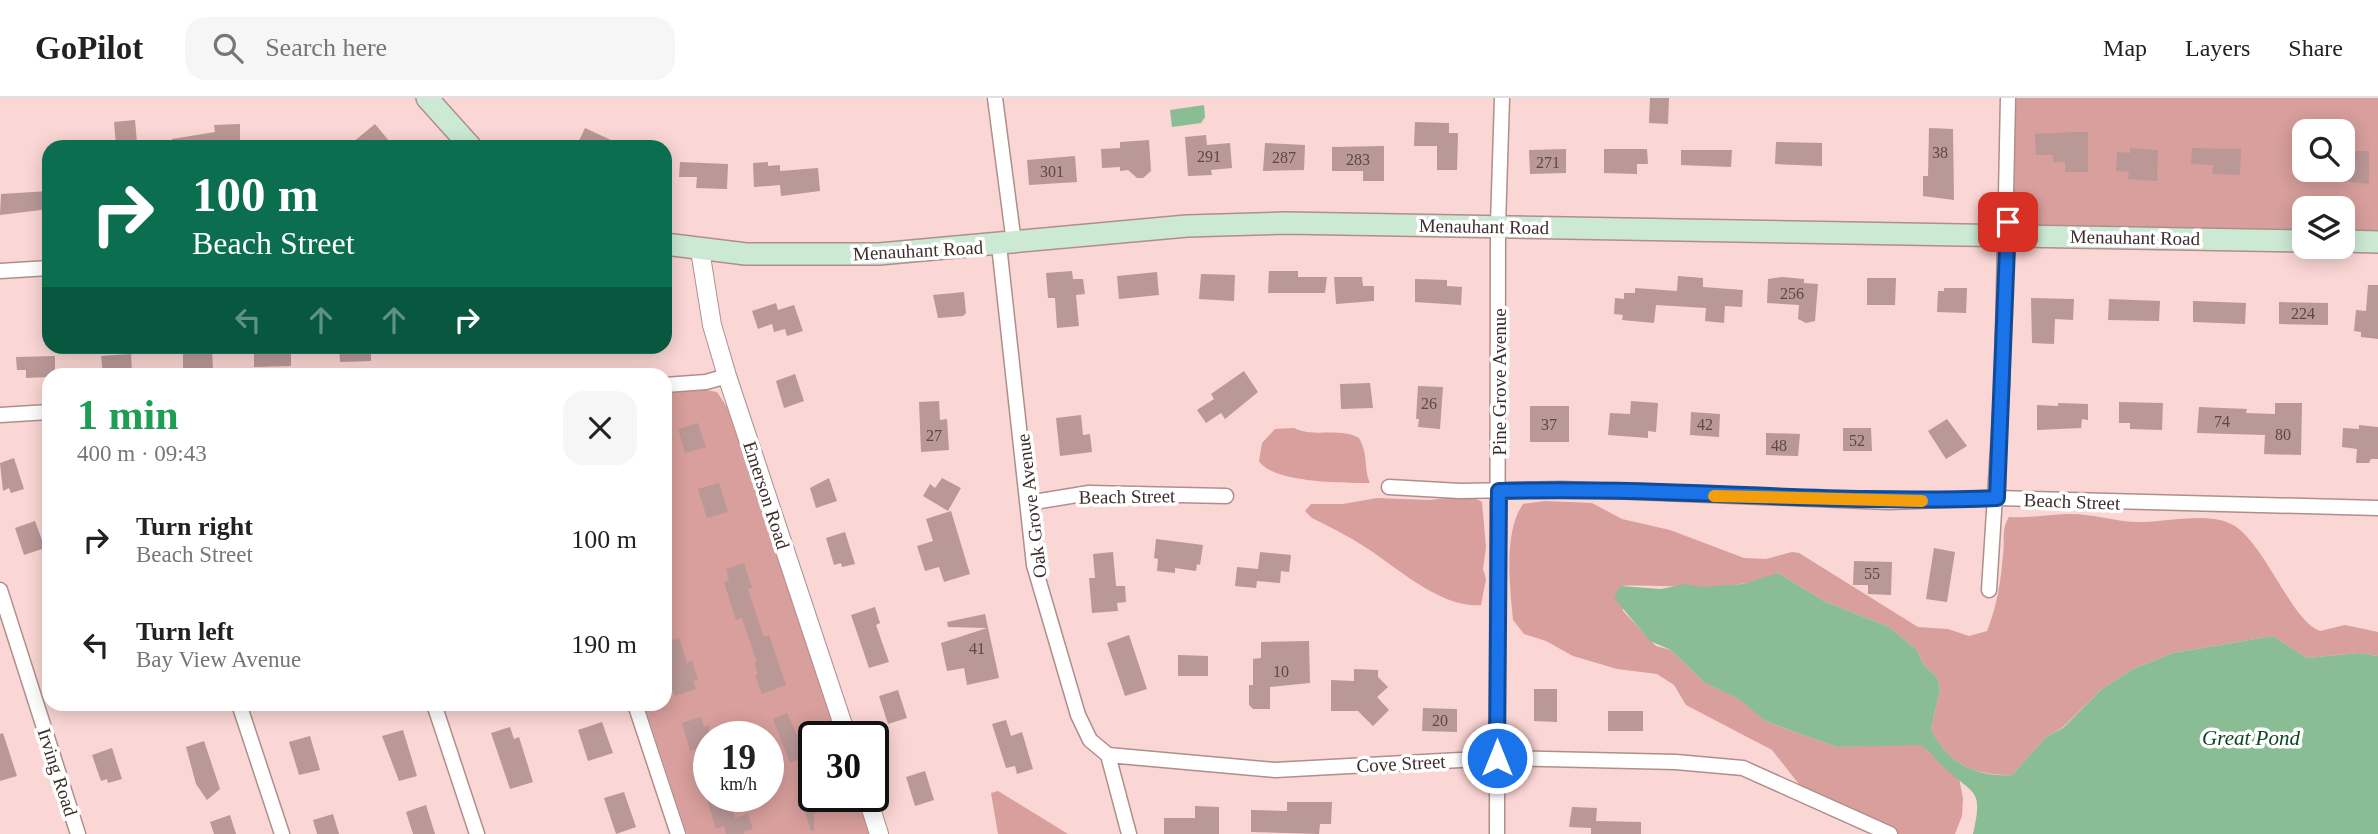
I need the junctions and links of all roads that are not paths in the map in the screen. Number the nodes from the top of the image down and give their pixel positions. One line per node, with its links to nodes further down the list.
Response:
1 (427, 98): 5 (main road)
2 (995, 98): 11 (street, Oak Grove Avenue)
3 (1502, 98): 6 (street, Pine Grove Avenue)
4 (2008, 98): 7 (street)
5 (465, 140)
6 (1498, 225): 7 (main road, Menauhant Road); 11 (main road, Menauhant Road); 21 (street, Pine Grove Avenue)
7 (2008, 235): 8 (main road, Menauhant Road); 23 (street)
8 (2292, 241)
9 (2355, 241): 10 (main road)
10 (2378, 242)
11 (1007, 244): 13 (main road, Menauhant Road); 24 (street, Oak Grove Avenue)
12 (672, 245): 13 (main road, Menauhant Road)
13 (700, 250): 16 (street, Emerson Road)
14 (42, 268): 15 (street)
15 (0, 271)
16 (727, 376): 17 (street); 31 (street, Emerson Road)
17 (672, 384)
18 (42, 412): 19 (street)
19 (0, 415)
20 (1388, 487): 21 (street, Beach Street)
21 (1499, 491): 23 (street, Beach Street); 33 (street, Pine Grove Avenue)
22 (1226, 496): 24 (street, Beach Street)
23 (1997, 498): 25 (street, Beach Street); 27 (street)
24 (1028, 503): 32 (street, Oak Grove Avenue)
25 (2378, 508)
26 (0, 590): 35 (street, Irving Road)
27 (1989, 590)
28 (241, 711): 36 (street)
29 (436, 711): 37 (street)
30 (637, 711): 38 (street)
31 (842, 721)
32 (1108, 755): 33 (street, Cove Street); 40 (street, Oak Grove Avenue)
33 (1497, 758): 41 (street, Pine Grove Avenue); 42 (street, Cove Street)
34 (872, 812): 39 (street)
35 (78, 834)
36 (282, 834)
37 (477, 834)
38 (678, 834)
39 (879, 834)
40 (1129, 834)
41 (1497, 834)
42 (1890, 834)

